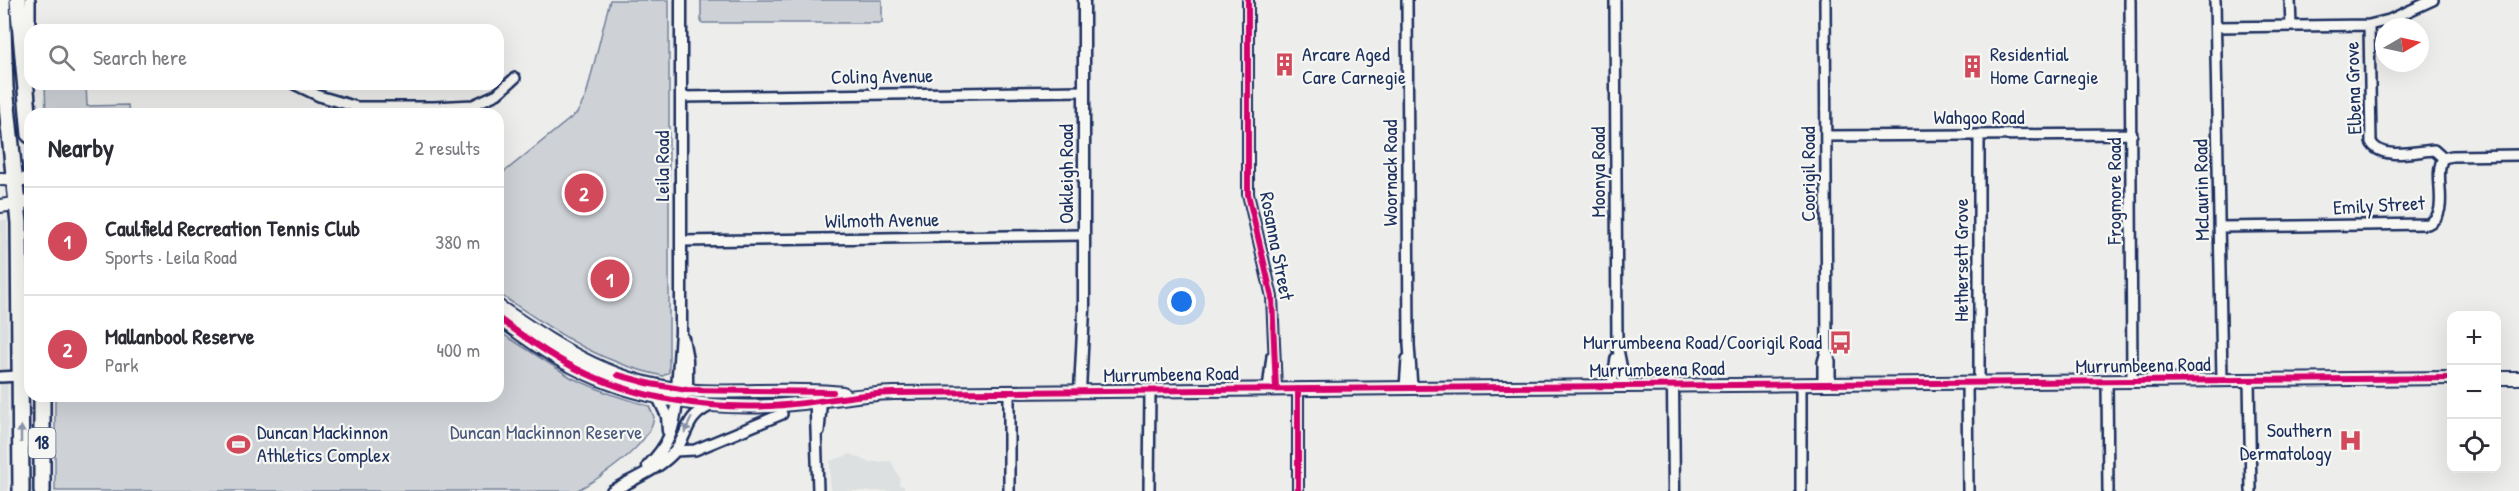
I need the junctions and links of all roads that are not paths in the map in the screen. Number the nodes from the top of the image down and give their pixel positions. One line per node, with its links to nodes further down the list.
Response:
1 (2, 0): 14 (highway, 18)
2 (18, 0): 15 (highway)
3 (30, 0): 16 (street)
4 (681, 0): 26 (street, Leila Road)
5 (1084, 0): 25 (street, Oakleigh Road)
6 (1248, 0): 59 (street, Rosanna Street)
7 (1407, 0): 58 (street, Woornack Road)
8 (1615, 0): 57 (street, Moonya Road)
9 (1825, 0): 31 (street, Coorigil Road)
10 (2130, 0): 30 (street, Frogmore Road)
11 (2215, 0): 19 (street, McLaurin Road)
12 (2290, 0): 18 (street)
13 (2433, 0): 17 (street)
14 (1, 18): 33 (highway, 18)
15 (25, 24)
16 (28, 24)
17 (2369, 25): 18 (street); 35 (street, Elbena Grove)
18 (2291, 26): 19 (street)
19 (2216, 27): 39 (street, McLaurin Road)
20 (515, 78): 21 (street)
21 (504, 88)
22 (28, 90): 27 (highway)
23 (306, 90): 28 (street)
24 (502, 90): 29 (street)
25 (1084, 91): 26 (street, Coling Avenue); 40 (street, Oakleigh Road)
26 (681, 97): 41 (street, Leila Road)
27 (29, 108)
28 (376, 108)
29 (454, 108)
30 (2132, 134): 32 (street, Wahgoo Road); 52 (street, Frogmore Road)
31 (1826, 136): 32 (street, Wahgoo Road); 53 (street, Coorigil Road)
32 (1979, 136): 54 (street, Hethersett Grove)
33 (5, 144): 36 (highway, 18)
34 (2519, 155): 35 (street)
35 (2444, 158): 39 (street, Emily Street)
36 (15, 179): 37 (highway, 18)
37 (24, 203): 38 (main road); 44 (highway, 18)
38 (0, 206)
39 (2220, 227): 49 (street, McLaurin Road)
40 (1083, 235): 41 (street, Wilmoth Avenue); 62 (street, Oakleigh Road)
41 (681, 241): 64 (street, Leila Road)
42 (504, 310): 64 (main road, Murrumbeena Road)
43 (504, 322): 66 (main road, Murrumbeena Road)
44 (21, 376): 45 (street); 71 (highway, 18, one-way to 44)
45 (0, 377)
46 (2447, 378): 50 (main road, Murrumbeena Road)
47 (2501, 378): 48 (main road)
48 (2519, 378)
49 (2222, 380): 50 (main road, Murrumbeena Road); 52 (main road, Murrumbeena Road)
50 (2249, 380): 82 (street)
51 (2107, 382): 52 (main road, Murrumbeena Road); 54 (main road, Murrumbeena Road); 81 (street)
52 (2132, 382)
53 (1827, 384): 54 (main road, Murrumbeena Road); 56 (main road, Murrumbeena Road)
54 (1973, 384): 80 (street, Hethersett Grove)
55 (1673, 385): 56 (main road, Murrumbeena Road); 57 (main road, Murrumbeena Road); 78 (street)
56 (1801, 385): 79 (street)
57 (1619, 386): 58 (main road, Murrumbeena Road)
58 (1409, 388): 60 (main road, Murrumbeena Road)
59 (1272, 389): 60 (main road, Murrumbeena Road); 61 (main road, Murrumbeena Road)
60 (1298, 389): 77 (street)
61 (1150, 390): 62 (main road, Murrumbeena Road); 76 (street)
62 (1084, 391): 63 (main road, Murrumbeena Road)
63 (1009, 392): 65 (main road, Murrumbeena Road); 75 (street)
64 (680, 395): 65 (main road, Murrumbeena Road); 66 (main road, Murrumbeena Road); 68 (main road, Murrumbeena Road); 70 (street, Leila Road)
65 (818, 396): 68 (main road, Murrumbeena Road); 74 (street)
66 (658, 397): 70 (street)
67 (42, 402): 72 (highway, 18)
68 (710, 406): 70 (street, one-way to 70)
69 (782, 414): 70 (street)
70 (670, 449): 73 (street)
71 (21, 491)
72 (42, 491)
73 (612, 491)
74 (818, 491)
75 (1009, 491)
76 (1149, 491)
77 (1298, 491)
78 (1674, 491)
79 (1801, 491)
80 (1968, 491)
81 (2108, 491)
82 (2251, 491)

